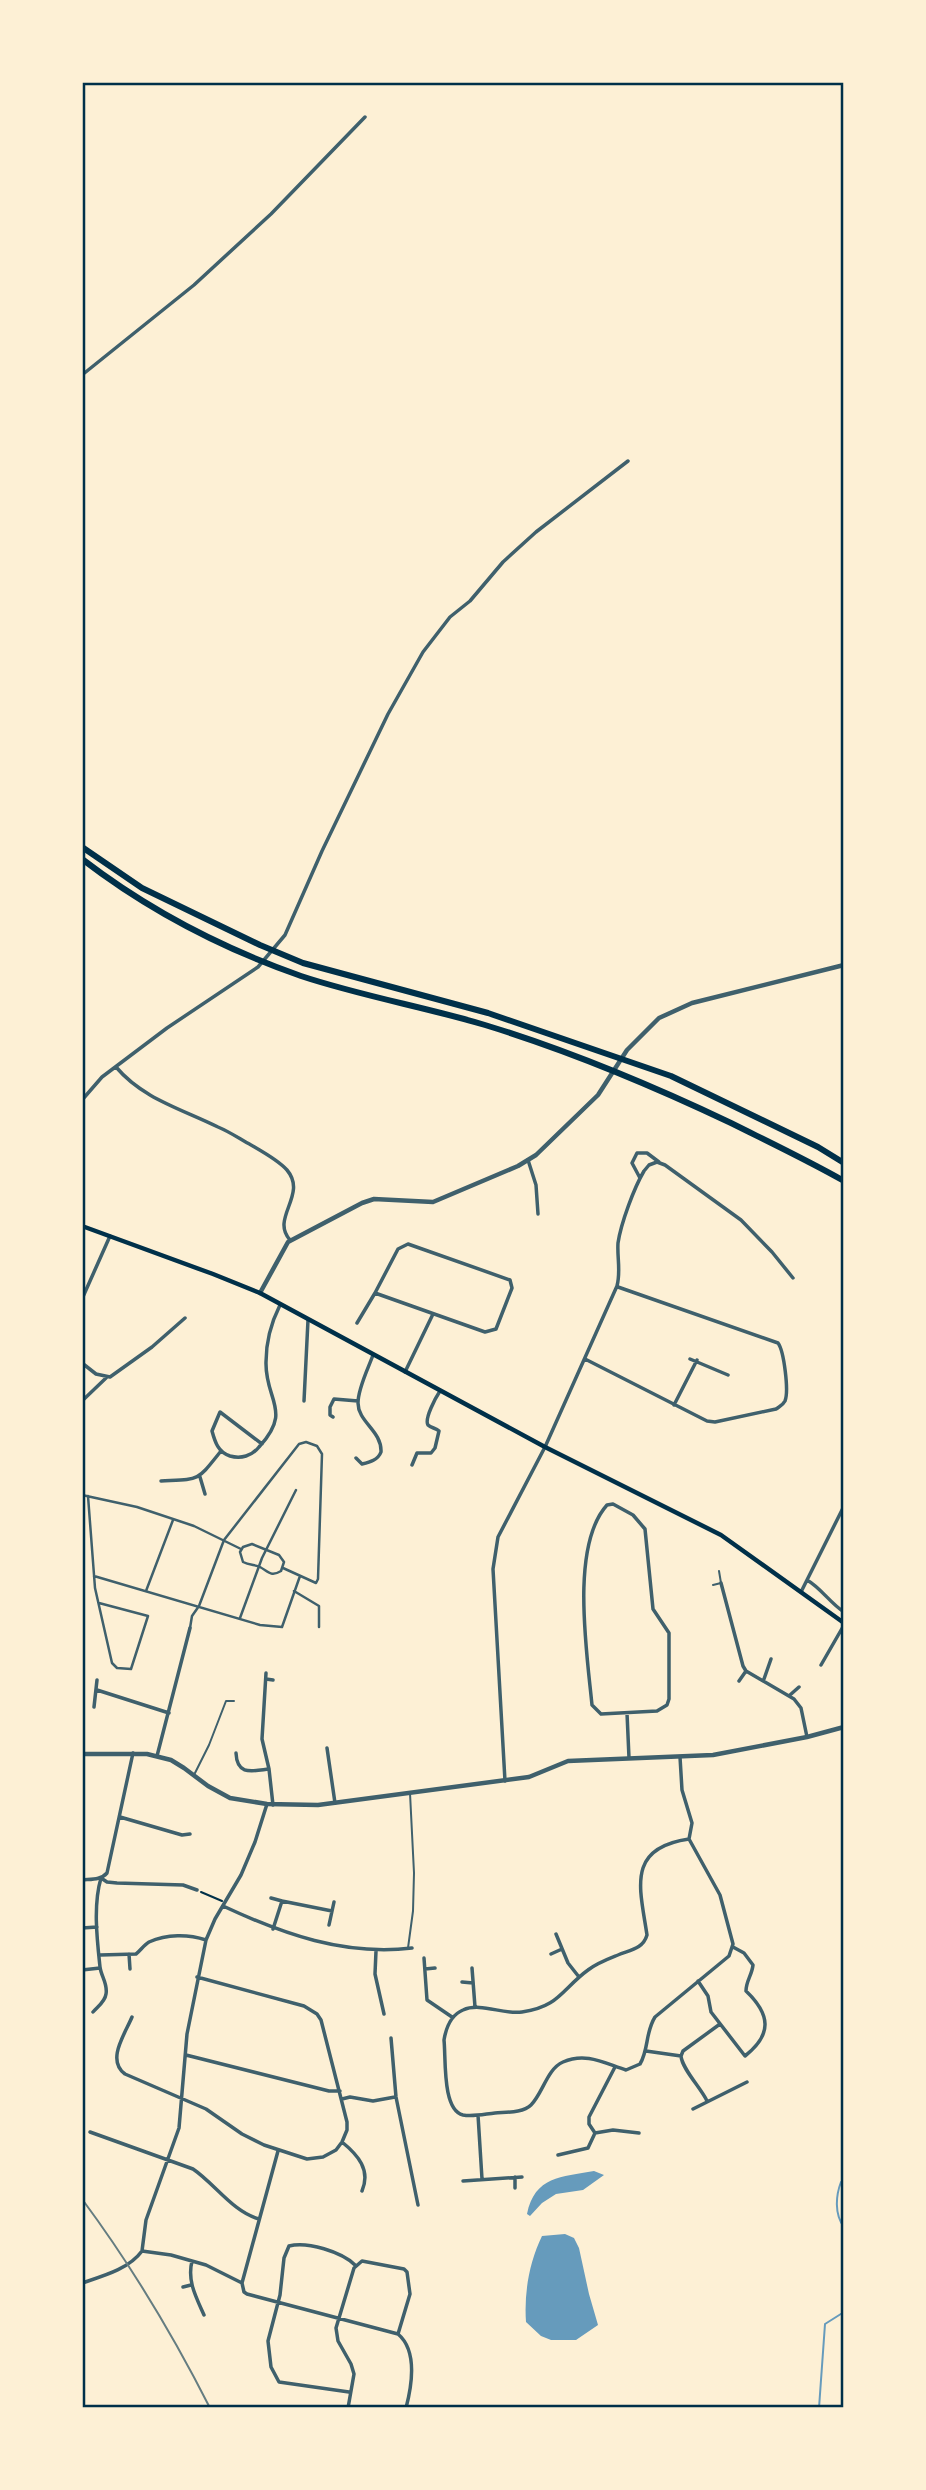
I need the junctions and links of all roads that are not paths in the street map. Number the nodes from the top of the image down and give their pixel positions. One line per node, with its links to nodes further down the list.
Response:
1 (365, 117): 2 (street)
2 (82, 375)
3 (628, 461): 7 (street)
4 (82, 847): 11 (highway)
5 (82, 859): 13 (highway)
6 (844, 965): 9 (street)
7 (116, 1068): 8 (street); 17 (street)
8 (82, 1100)
9 (528, 1160): 14 (street); 17 (street)
10 (661, 1163): 12 (street); 12 (street); 18 (street)
11 (844, 1163)
12 (640, 1178): 19 (street)
13 (844, 1181)
14 (538, 1214)
15 (82, 1226): 16 (main road)
16 (110, 1236): 20 (main road); 22 (street)
17 (290, 1240): 20 (street)
18 (793, 1278)
19 (617, 1286): 29 (street); 40 (street)
20 (260, 1293): 23 (main road)
21 (374, 1293): 24 (street); 24 (street); 27 (street)
22 (82, 1299)
23 (280, 1305): 26 (main road); 42 (street)
24 (433, 1314): 33 (street)
25 (185, 1318): 35 (street)
26 (307, 1320): 28 (main road); 38 (street)
27 (357, 1323)
28 (373, 1355): 33 (main road); 39 (street)
29 (585, 1359): 40 (street); 43 (street)
30 (691, 1359): 31 (street)
31 (697, 1360): 34 (street); 40 (street)
32 (82, 1363): 35 (street)
33 (405, 1373): 36 (main road)
34 (728, 1375)
35 (108, 1377): 37 (street)
36 (440, 1391): 43 (main road); 46 (street)
37 (82, 1401)
38 (304, 1401)
39 (358, 1401): 41 (street); 45 (street)
40 (674, 1405)
41 (333, 1417)
42 (262, 1444): 44 (street); 44 (street)
43 (545, 1447): 68 (main road); 103 (street)
44 (221, 1451): 47 (street)
45 (356, 1458)
46 (412, 1465)
47 (200, 1477): 48 (street); 50 (street)
48 (161, 1481)
49 (296, 1490): 57 (street)
50 (205, 1494)
51 (82, 1495): 52 (street)
52 (88, 1496): 54 (street); 61 (street)
53 (844, 1506): 63 (street)
54 (173, 1520): 55 (street); 66 (street)
55 (224, 1540): 56 (street); 62 (street); 70 (street)
56 (242, 1549): 57 (street); 58 (street)
57 (265, 1550): 58 (street); 59 (street)
58 (259, 1566): 59 (street); 72 (street)
59 (283, 1567): 62 (street)
60 (719, 1571): 64 (lane)
61 (93, 1575): 66 (street); 69 (street)
62 (300, 1576): 67 (street)
63 (807, 1580): 68 (street); 71 (street)
64 (722, 1583): 65 (lane); 78 (street)
65 (713, 1585)
66 (146, 1591): 70 (street)
67 (295, 1591): 72 (street); 74 (street)
68 (800, 1593): 73 (main road)
69 (99, 1603): 69 (street)
70 (199, 1606): 72 (street); 75 (street)
71 (844, 1612)
72 (240, 1619)
73 (844, 1624): 77 (street)
74 (319, 1627)
75 (190, 1628): 90 (street)
76 (771, 1659): 81 (street)
77 (821, 1665)
78 (746, 1671): 81 (street); 84 (street)
79 (266, 1672): 80 (street)
80 (266, 1679): 83 (street); 101 (street)
81 (764, 1679): 87 (street)
82 (97, 1680): 86 (street)
83 (273, 1680)
84 (739, 1681)
85 (799, 1687): 87 (street)
86 (97, 1690): 89 (street); 90 (street)
87 (790, 1695): 93 (street)
88 (234, 1700): 102 (lane)
89 (94, 1707)
90 (169, 1713): 98 (street)
91 (628, 1713): 91 (street); 100 (street)
92 (844, 1727): 93 (street)
93 (807, 1737): 99 (street)
94 (327, 1748): 105 (street)
95 (133, 1753): 97 (street); 98 (street); 107 (street)
96 (236, 1753): 101 (street)
97 (82, 1754)
98 (157, 1756): 102 (street)
99 (680, 1757): 100 (street); 109 (street)
100 (629, 1758): 103 (street)
101 (269, 1769): 106 (street)
102 (194, 1775): 106 (street)
103 (505, 1780): 104 (street)
104 (410, 1791): 105 (street); 125 (lane)
105 (335, 1803): 106 (street)
106 (270, 1805): 116 (street)
107 (120, 1817): 108 (street); 110 (street)
108 (190, 1834)
109 (689, 1839): 124 (street); 139 (street)
110 (102, 1877): 111 (street); 112 (street); 119 (street)
111 (82, 1880)
112 (197, 1890)
113 (271, 1898): 114 (street)
114 (282, 1901): 117 (street); 121 (street)
115 (334, 1902): 117 (street)
116 (224, 1904): 121 (street); 123 (street)
117 (332, 1911): 118 (street)
118 (328, 1925)
119 (97, 1927): 120 (street); 130 (street)
120 (82, 1928)
121 (273, 1929): 127 (street)
122 (556, 1934): 126 (street)
123 (206, 1940): 128 (street); 138 (street)
124 (733, 1946): 141 (street); 148 (street)
125 (410, 1949): 127 (street)
126 (562, 1949): 129 (street); 139 (street)
127 (376, 1951): 145 (street)
128 (130, 1954): 130 (street); 135 (street)
129 (551, 1954)
130 (100, 1955): 132 (street)
131 (424, 1958): 136 (street)
132 (100, 1968): 137 (street); 144 (street)
133 (435, 1968): 136 (street)
134 (472, 1968): 142 (street)
135 (130, 1969)
136 (425, 1969): 147 (street)
137 (82, 1970)
138 (197, 1977): 151 (street); 155 (street)
139 (579, 1977): 143 (street)
140 (462, 1982): 142 (street)
141 (698, 1982): 148 (street); 150 (street)
142 (472, 1983): 143 (street)
143 (475, 2007): 147 (street)
144 (93, 2012)
145 (384, 2014)
146 (132, 2017): 158 (street)
147 (453, 2017): 161 (street)
148 (720, 2024): 152 (street)
149 (391, 2038): 156 (street)
150 (646, 2051): 152 (street); 153 (street)
151 (185, 2055): 155 (street); 158 (street)
152 (681, 2056): 159 (street)
153 (615, 2067): 161 (street); 163 (street)
154 (747, 2082): 159 (street)
155 (340, 2091): 157 (street)
156 (396, 2097): 157 (street); 175 (street)
157 (342, 2099): 165 (street)
158 (183, 2101): 166 (street); 168 (street)
159 (707, 2101): 160 (street)
160 (693, 2109)
161 (478, 2115): 171 (street)
162 (90, 2132): 168 (street)
163 (595, 2133): 164 (street); 167 (street)
164 (639, 2133)
165 (342, 2142): 166 (street); 174 (street)
166 (278, 2151): 176 (street)
167 (558, 2155)
168 (168, 2158): 176 (street); 177 (street)
169 (522, 2177): 170 (street)
170 (515, 2178): 171 (street); 173 (street)
171 (482, 2179): 172 (street)
172 (463, 2181)
173 (515, 2188)
174 (362, 2191)
175 (418, 2205)
176 (259, 2219): 181 (street)
177 (142, 2251): 178 (street); 180 (street)
178 (192, 2261): 181 (street); 182 (street)
179 (355, 2265): 184 (street); 186 (street); 187 (street)
180 (82, 2283)
181 (242, 2283): 184 (street)
182 (191, 2286): 183 (street); 185 (street)
183 (183, 2287)
184 (278, 2303): 186 (street); 188 (street)
185 (204, 2315)
186 (338, 2319): 187 (street); 188 (street)
187 (398, 2334): 190 (street)
188 (349, 2392): 189 (street)
189 (348, 2408)
190 (405, 2408)

